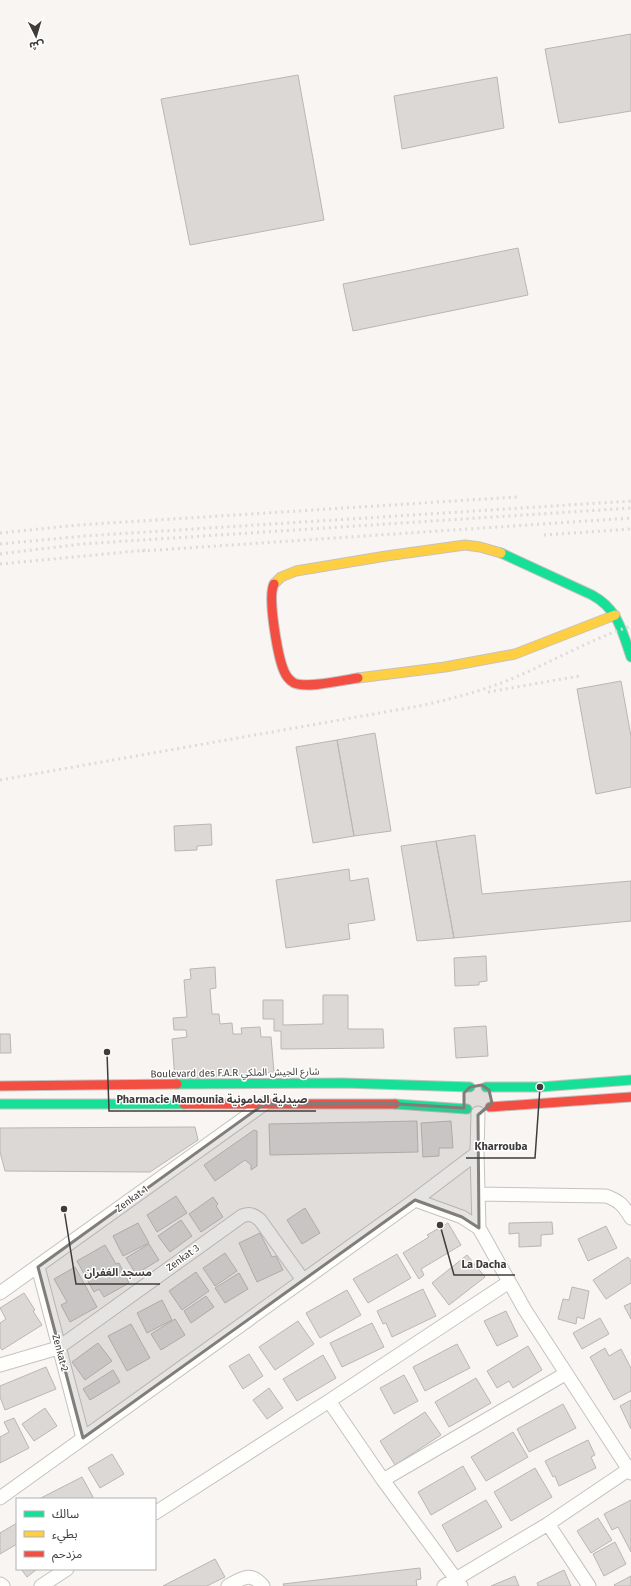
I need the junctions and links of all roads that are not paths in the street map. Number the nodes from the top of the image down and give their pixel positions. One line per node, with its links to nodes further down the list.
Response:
1 (615, 615): 1 (main road); 2 (main road)
2 (631, 657)
3 (631, 1080): 6 (main road, Boulevard des F.A.R شارع الجيش الملكي)
4 (0, 1086): 5 (main road, Boulevard des F.A.R شارع الجيش الملكي)
5 (470, 1087): 6 (main road, Boulevard des F.A.R شارع الجيش الملكي); 10 (main road)
6 (490, 1097): 7 (main road, Boulevard des F.A.R شارع الجيش الملكي); 10 (main road, Boulevard des F.A.R شارع الجيش الملكي)
7 (631, 1097)
8 (0, 1104): 9 (main road)
9 (264, 1104): 10 (main road); 16 (street, Zenkat 1)
10 (468, 1105): 11 (street)
11 (477, 1154): 12 (street); 13 (street)
12 (478, 1194): 14 (street); 15 (street)
13 (415, 1200): 15 (street); 17 (street)
14 (631, 1218)
15 (480, 1228): 18 (street)
16 (38, 1267): 19 (street, Zenkat 1); 20 (street, Zenkat 2)
17 (303, 1280): 20 (street, Zenkat 3); 24 (street)
18 (509, 1282): 22 (street); 23 (street)
19 (0, 1293)
20 (58, 1348): 21 (street, Zenkat 3); 24 (street, Zenkat 2)
21 (0, 1365)
22 (565, 1374): 25 (street); 26 (street)
23 (329, 1401): 26 (street); 28 (street)
24 (83, 1438): 27 (street)
25 (630, 1470): 29 (street)
26 (383, 1480): 31 (street)
27 (0, 1498)
28 (156, 1512)
29 (548, 1524): 31 (street); 38 (street)
30 (65, 1570): 34 (street)
31 (458, 1582): 37 (street)
32 (0, 1584): 33 (street)
33 (3, 1586)
34 (41, 1586)
35 (228, 1586): 36 (street)
36 (263, 1586)
37 (444, 1586)
38 (589, 1586)

